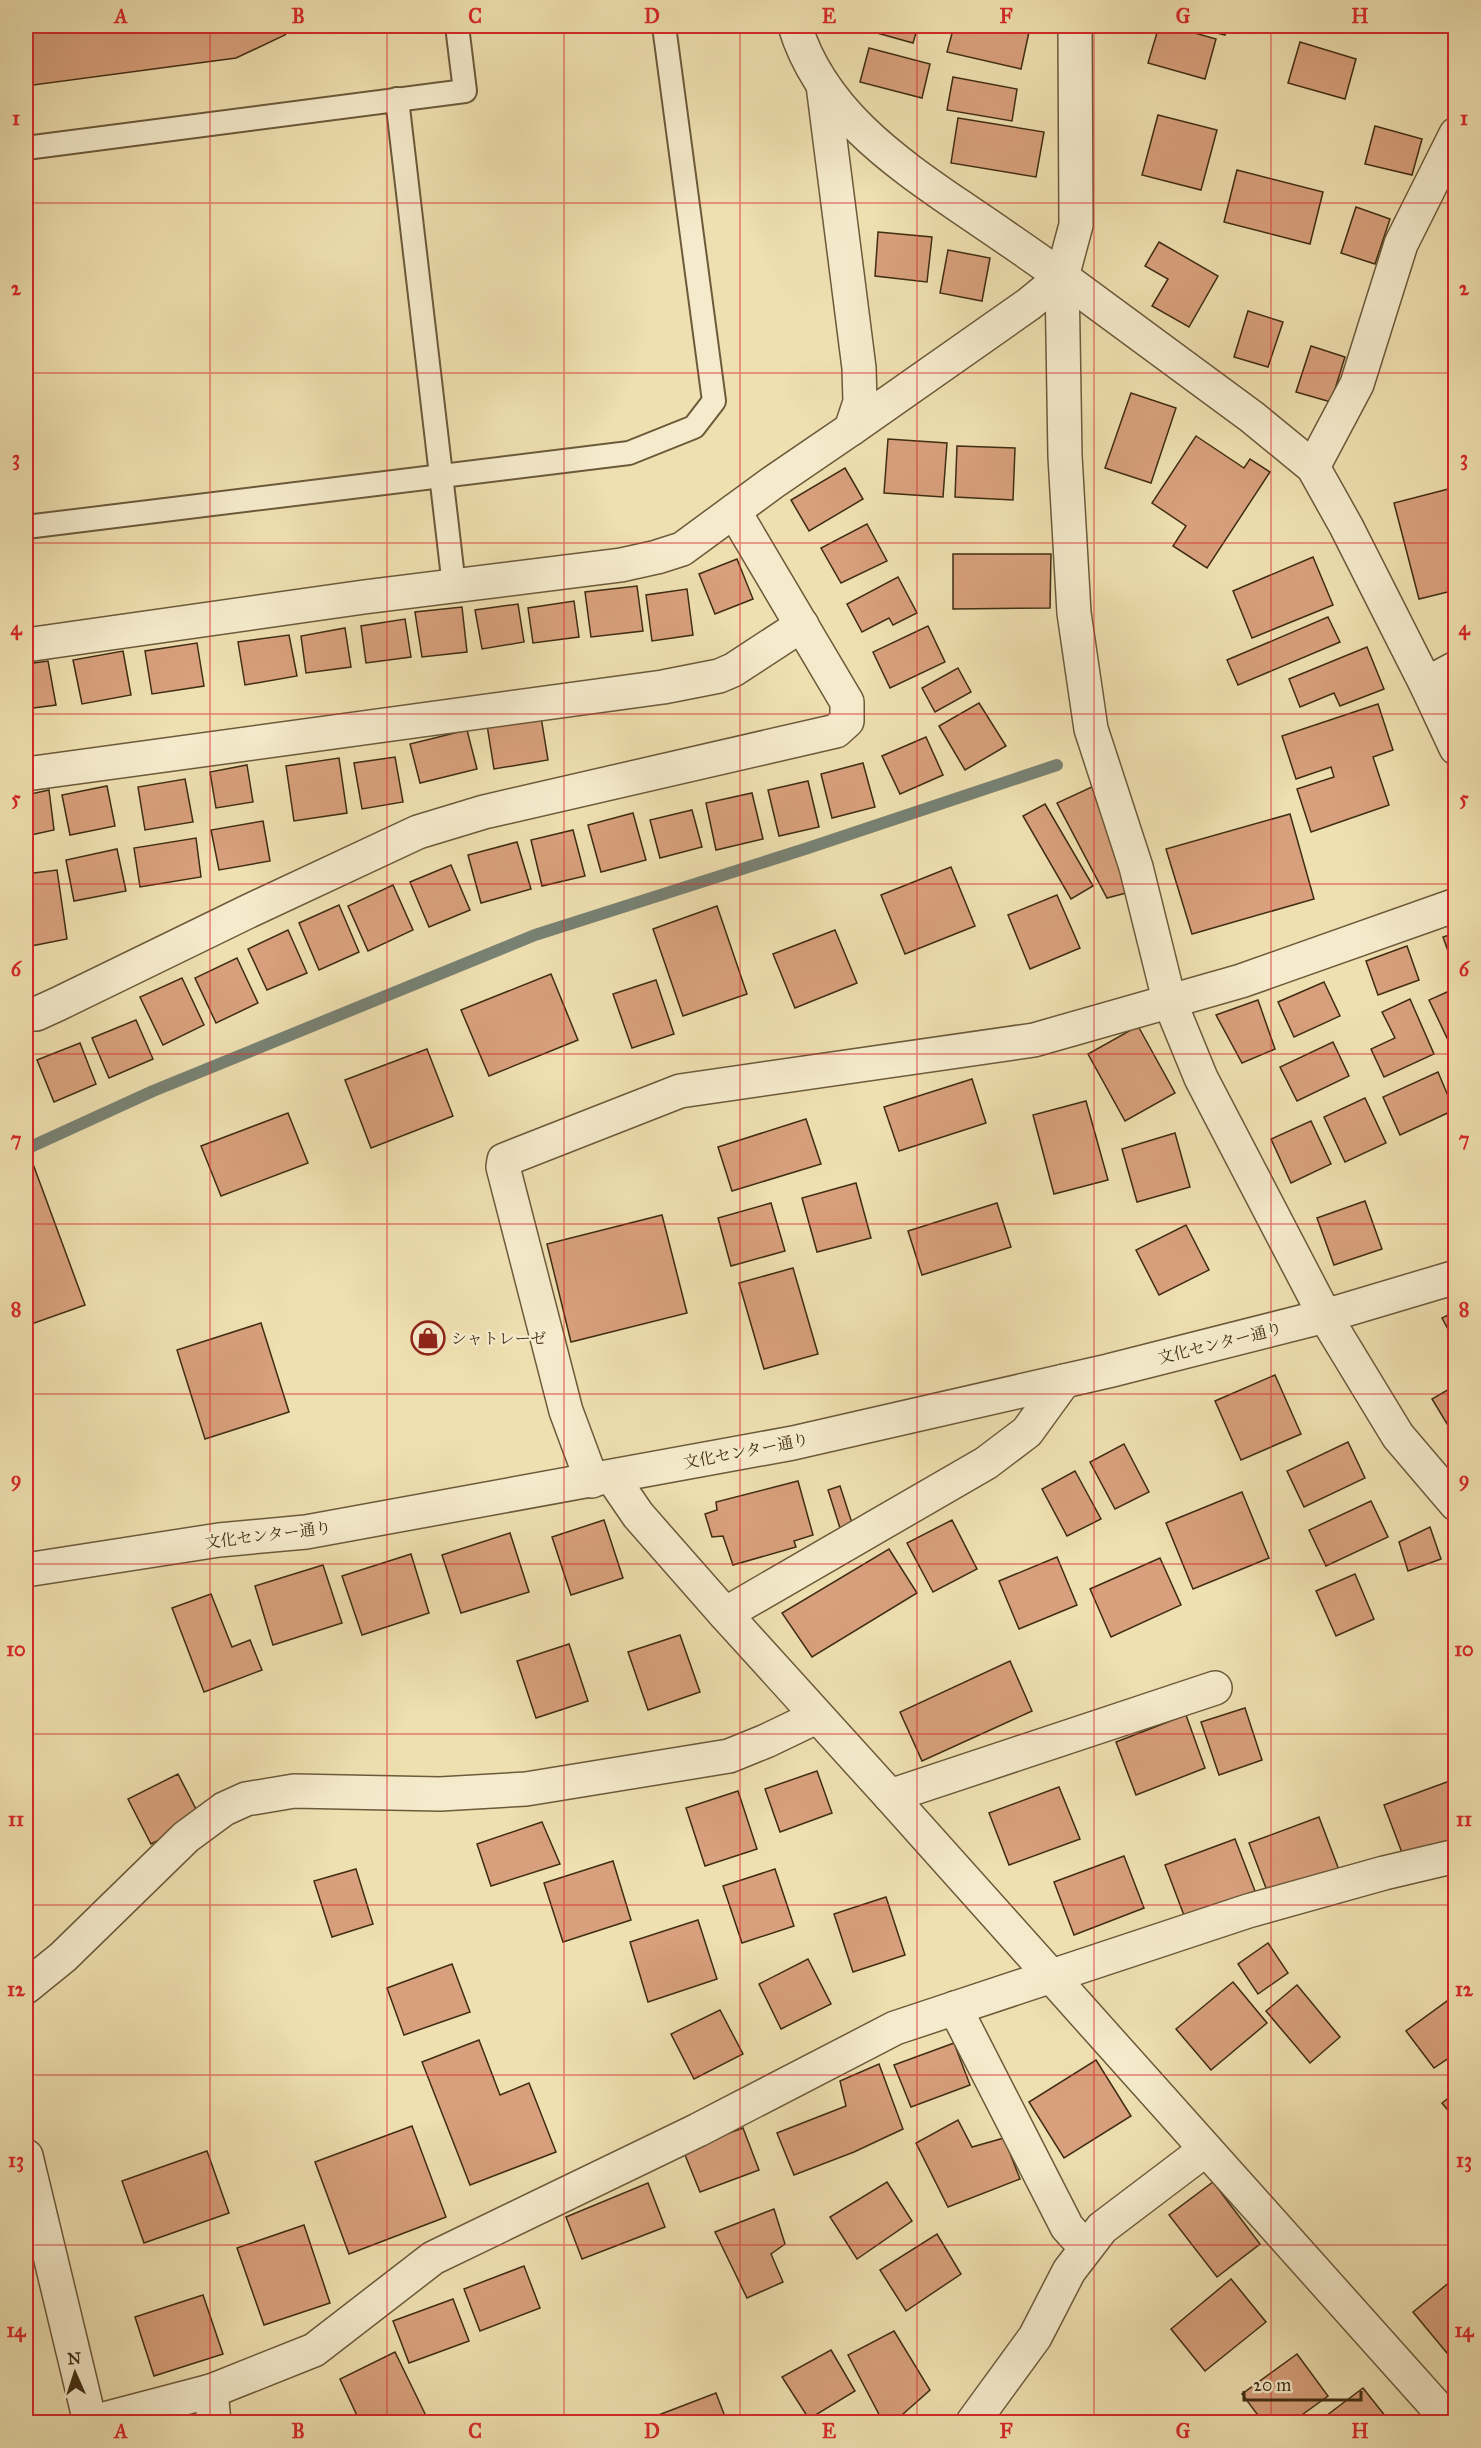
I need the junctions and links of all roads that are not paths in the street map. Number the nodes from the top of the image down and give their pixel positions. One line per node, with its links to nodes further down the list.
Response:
1 (457, 26): 6 (lane)
2 (664, 26): 12 (lane)
3 (795, 26): 5 (street)
4 (1075, 26): 9 (street)
5 (823, 85): 9 (street); 10 (street)
6 (397, 99): 8 (lane); 12 (lane)
7 (1455, 134): 11 (street)
8 (26, 148)
9 (1062, 277): 10 (street); 11 (street); 23 (street)
10 (850, 429): 13 (street)
11 (1313, 467): 19 (street)
12 (441, 476): 14 (lane); 15 (lane)
13 (734, 511): 15 (street); 16 (street)
14 (26, 527)
15 (454, 586): 17 (street)
16 (802, 625): 21 (street); 24 (street)
17 (26, 645)
18 (1455, 668): 19 (street)
19 (1426, 684): 20 (street)
20 (1455, 748)
21 (26, 774)
22 (1455, 905): 23 (street)
23 (1169, 1000): 26 (street); 28 (street)
24 (26, 1012)
25 (1455, 1277): 26 (street, 文化センター通り)
26 (1325, 1316): 27 (street, 文化センター通り); 29 (street)
27 (1064, 1381): 28 (street, 文化センター通り); 31 (street)
28 (602, 1479): 30 (street, 文化センター通り); 31 (street)
29 (1455, 1504)
30 (26, 1570)
31 (725, 1614): 33 (street)
32 (1215, 1688): 34 (street)
33 (816, 1717): 34 (street); 37 (street)
34 (890, 1796): 36 (street)
35 (1455, 1856): 36 (street)
36 (1050, 1977): 38 (street); 39 (street)
37 (26, 1987)
38 (955, 2008): 41 (street); 42 (street)
39 (1205, 2150): 41 (street); 45 (street)
40 (26, 2156): 43 (street)
41 (1086, 2248): 44 (street)
42 (212, 2407): 43 (street)
43 (92, 2422)
44 (973, 2422)
45 (1450, 2422)

